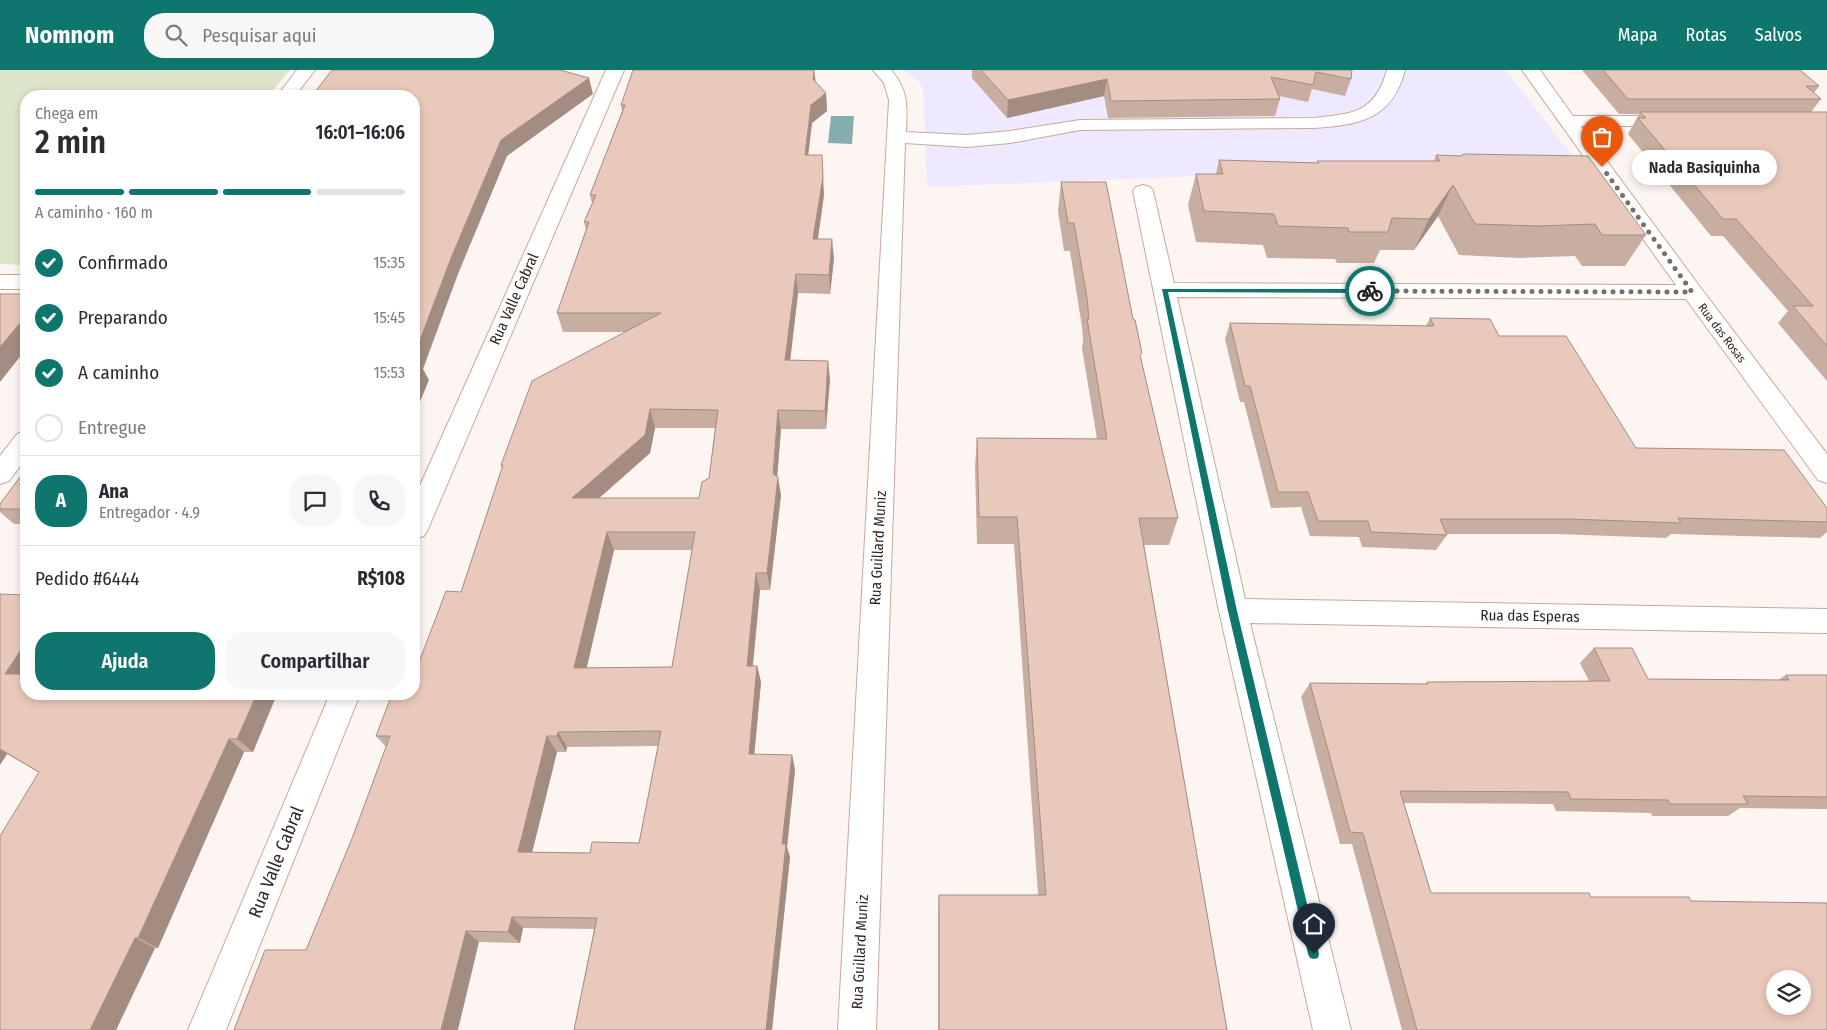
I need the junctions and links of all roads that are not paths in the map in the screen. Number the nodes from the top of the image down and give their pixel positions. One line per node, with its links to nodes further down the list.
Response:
1 (306, 70): 6 (street)
2 (615, 70): 18 (street, Rua Valle Cabral)
3 (882, 70): 9 (street, Rua Guillard Muniz)
4 (1396, 70): 9 (street)
5 (1531, 70): 7 (street, Rua das Rosas)
6 (291, 90)
7 (1568, 120): 8 (street); 14 (street, Rua das Rosas)
8 (1688, 121)
9 (896, 137): 23 (street, Rua Guillard Muniz)
10 (1143, 191): 13 (street)
11 (0, 282): 12 (street)
12 (20, 282)
13 (1164, 290): 14 (street); 19 (street)
14 (1692, 292): 16 (street, Rua das Rosas)
15 (20, 448): 17 (street)
16 (1827, 473)
17 (0, 474)
18 (420, 515)
19 (1232, 611): 20 (street, Rua das Esperas); 24 (street)
20 (1827, 621)
21 (343, 700): 22 (street, Rua Valle Cabral)
22 (207, 1030)
23 (857, 1030)
24 (1332, 1030)

